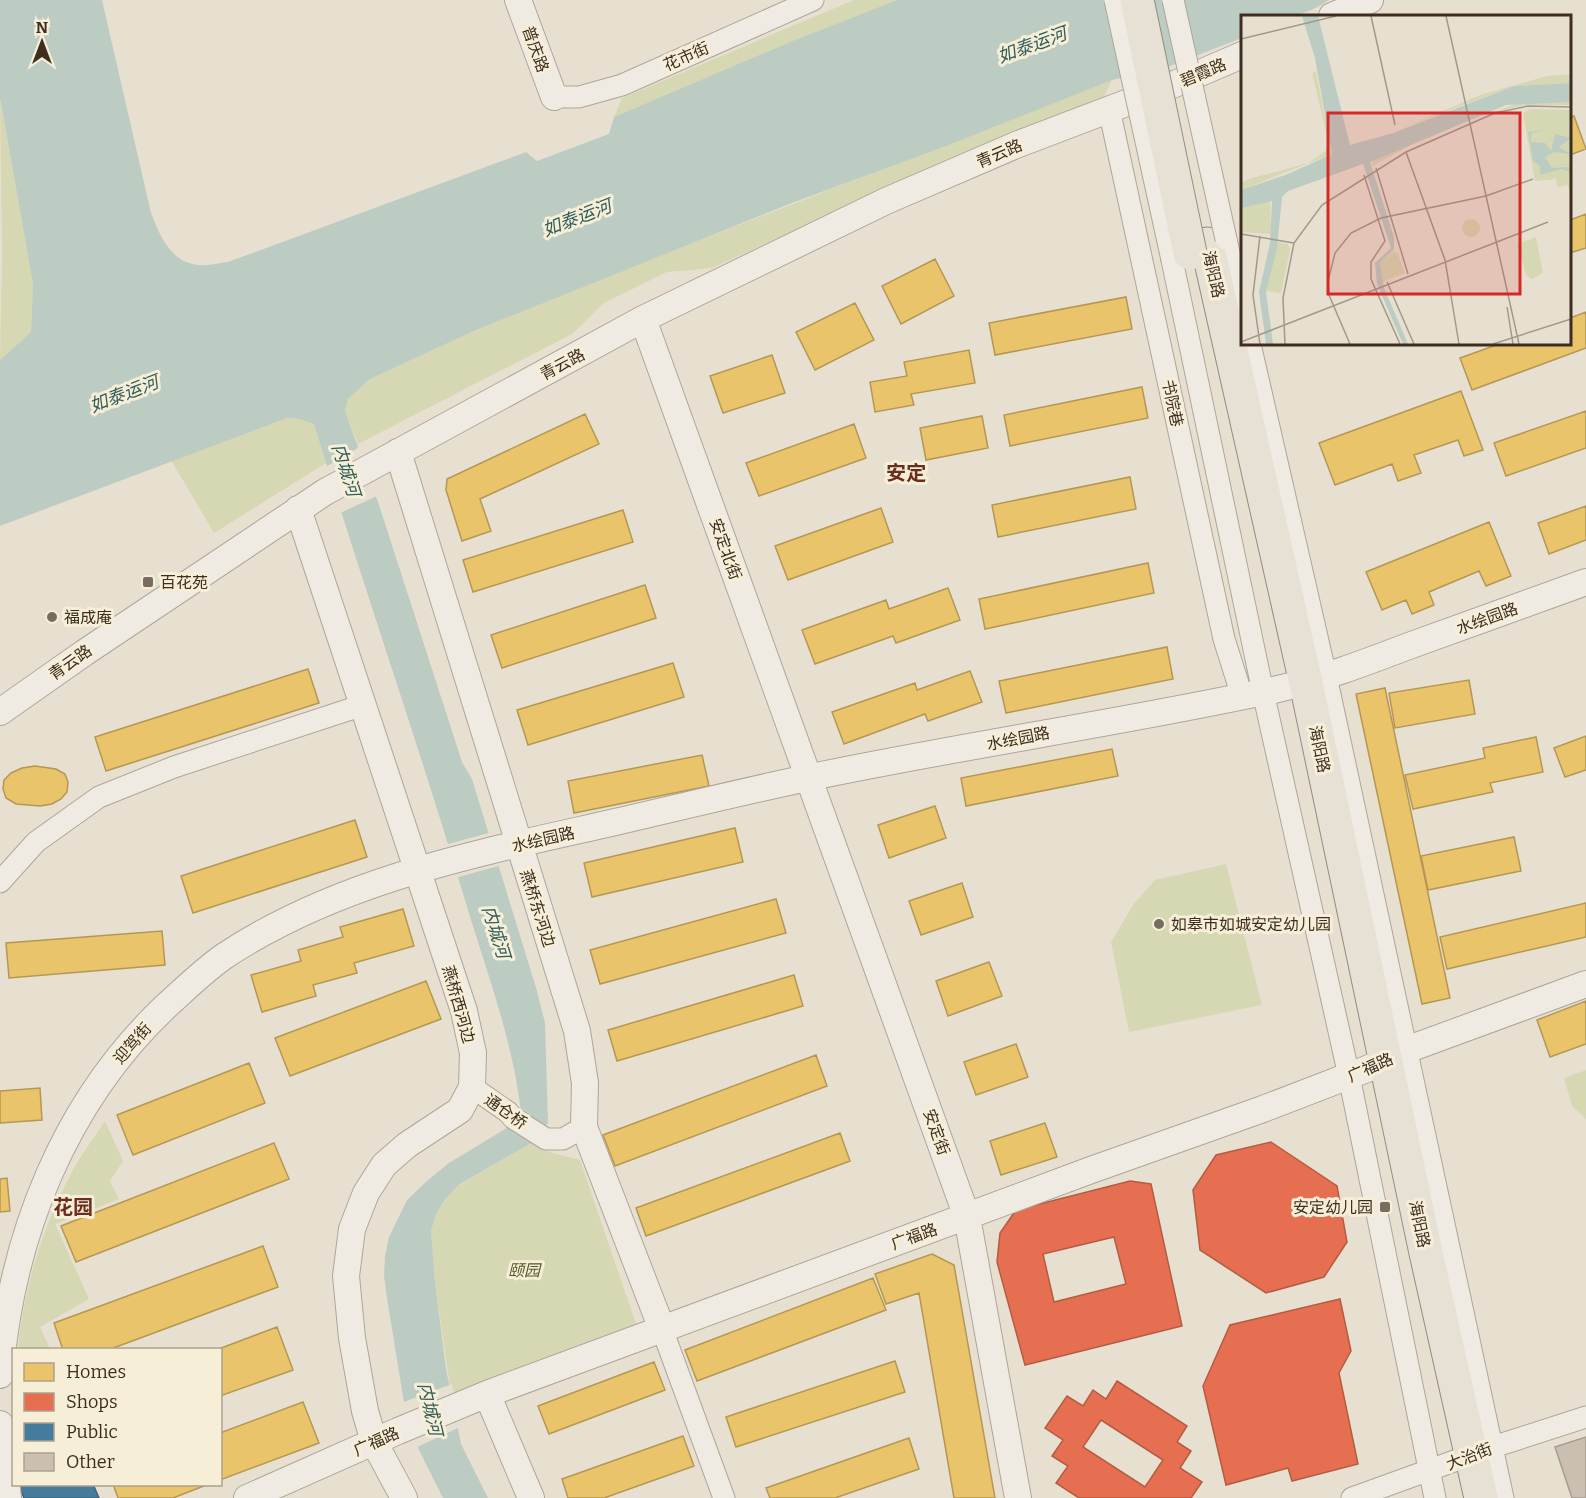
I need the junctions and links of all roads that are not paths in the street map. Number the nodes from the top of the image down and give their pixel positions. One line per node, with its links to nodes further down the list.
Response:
1 (518, 0): 11 (street, 普庆路)
2 (813, 0): 11 (street, 花市街)
3 (1115, 0): 13 (street, bridge)
4 (1137, 0): 13 (main road, 海阳路, bridge)
5 (1154, 0): 13 (main road, 海阳路)
6 (1173, 0): 13 (street, bridge)
7 (1370, 0): 8 (street)
8 (1334, 15)
9 (1241, 55): 10 (street, 碧霞路)
10 (1163, 89): 12 (street, 青云路)
11 (554, 97)
12 (1109, 110): 15 (street, 青云路); 20 (street, 书院巷)
13 (1199, 249): 14 (street); 20 (main road, 海阳路)
14 (1241, 309)
15 (643, 320): 17 (street, 青云路); 23 (street, 安定北街)
16 (1250, 345): 20 (street)
17 (398, 452): 18 (street, 青云路); 24 (street, 燕桥东河边)
18 (298, 509): 21 (street, 燕桥西河边); 22 (street, 青云路)
19 (1586, 582): 20 (street, 水绘园路)
20 (1284, 687): 23 (street, 水绘园路); 28 (main road, 海阳路); 28 (street)
21 (363, 705): 25 (street, 燕桥西河边); 26 (street)
22 (0, 712)
23 (809, 778): 24 (street, 水绘园路); 31 (street, 安定街)
24 (509, 846): 25 (street, 水绘园路); 30 (street, 燕桥东河边)
25 (429, 868): 29 (street, 燕桥西河边); 33 (street, 迎驾街)
26 (0, 882)
27 (1586, 984): 28 (street, 广福路)
28 (1377, 1064): 31 (street, 广福路); 38 (main road, 海阳路); 38 (street)
29 (472, 1087): 30 (street, 通仓桥); 37 (street)
30 (584, 1127): 32 (street, 燕桥东河边)
31 (967, 1217): 32 (street, 广福路); 44 (street, 安定街)
32 (662, 1329): 34 (street, 广福路); 43 (street)
33 (0, 1375)
34 (487, 1394): 37 (street, 广福路); 42 (street)
35 (1586, 1417): 38 (street, 大治街)
36 (0, 1424): 39 (street)
37 (374, 1442): 40 (street, 广福路); 41 (street)
38 (1461, 1459): 45 (street, 大治街); 46 (street); 47 (main road, 海阳路); 48 (main road, 海阳路); 49 (street)
39 (8, 1498)
40 (247, 1498)
41 (404, 1498)
42 (531, 1498)
43 (724, 1498)
44 (1018, 1498)
45 (1353, 1498)
46 (1435, 1498)
47 (1458, 1498)
48 (1481, 1498)
49 (1503, 1498)

